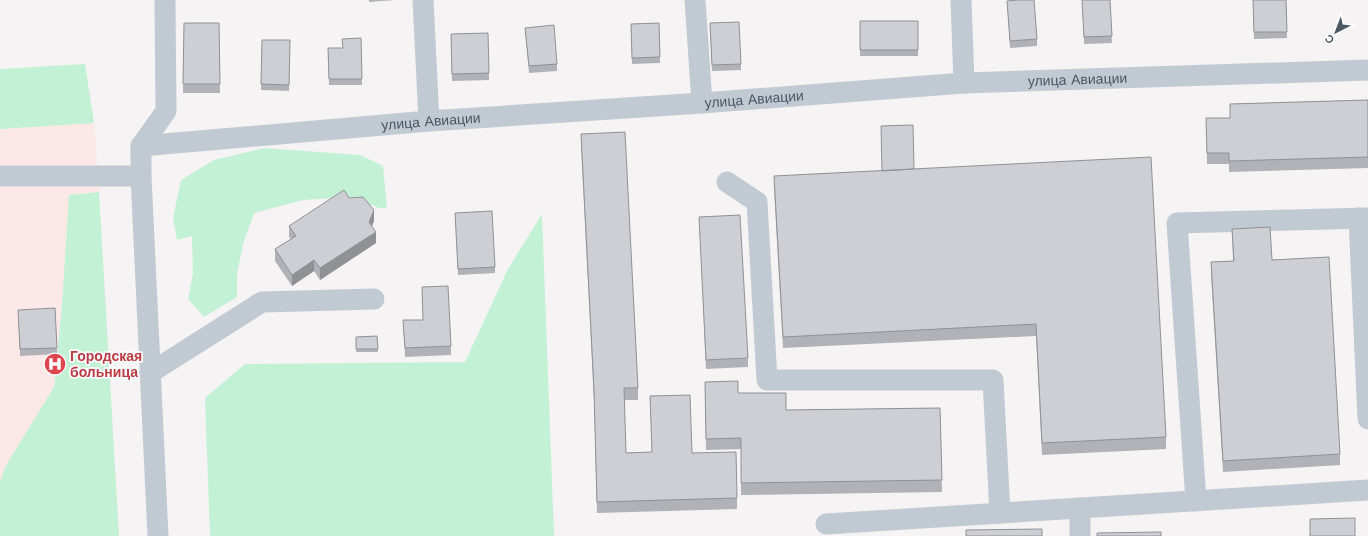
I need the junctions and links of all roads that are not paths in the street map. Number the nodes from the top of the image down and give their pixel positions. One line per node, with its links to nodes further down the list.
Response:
1 (165, 0): 9 (street)
2 (423, 0): 8 (street)
3 (695, 0): 7 (street)
4 (961, 0): 6 (street)
5 (1368, 70): 6 (street, улица Авиации)
6 (964, 83): 7 (street, улица Авиации)
7 (702, 103): 8 (street, улица Авиации)
8 (429, 121): 9 (street, улица Авиации)
9 (141, 146): 11 (street)
10 (0, 176): 11 (street)
11 (141, 176): 15 (street)
12 (727, 182): 20 (street)
13 (1364, 218): 16 (street); 18 (street)
14 (374, 299): 15 (street)
15 (150, 373): 22 (street)
16 (1368, 419)
17 (1368, 490): 18 (street)
18 (1196, 501): 19 (street)
19 (1080, 508): 20 (street); 23 (street)
20 (1000, 513): 21 (street)
21 (826, 524)
22 (158, 536)
23 (1080, 536)

